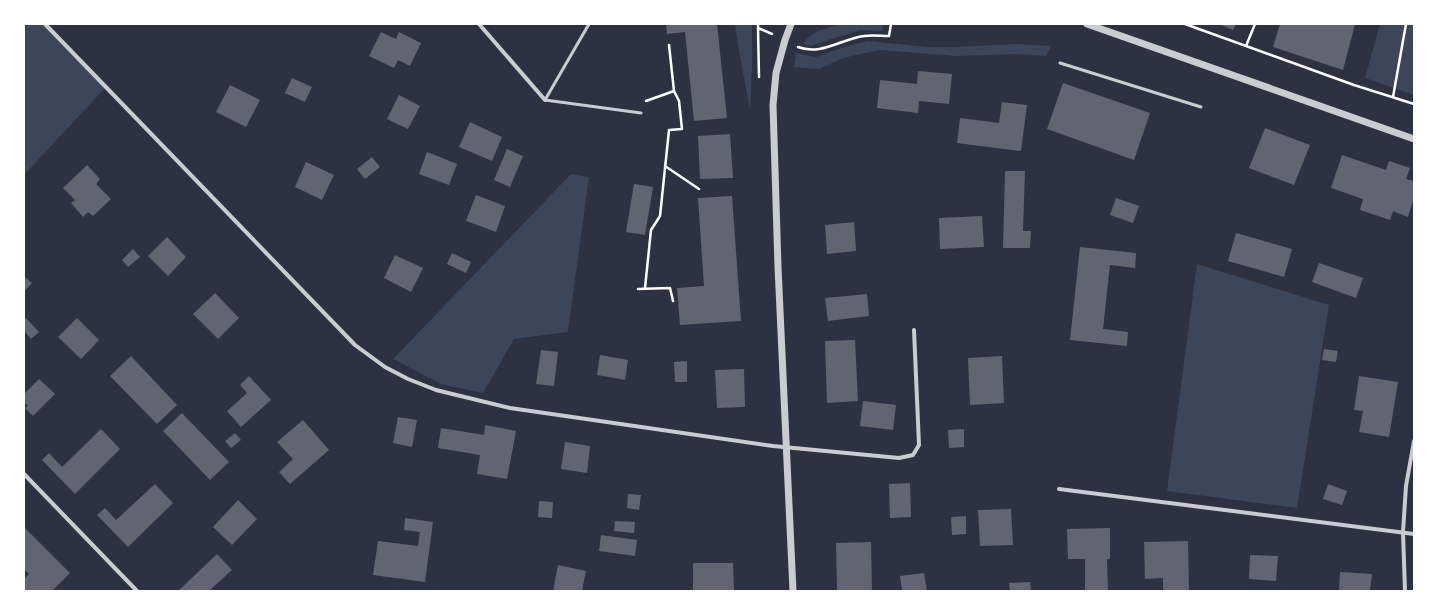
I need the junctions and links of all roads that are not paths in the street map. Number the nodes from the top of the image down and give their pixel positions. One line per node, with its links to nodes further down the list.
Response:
1 (45, 24): 13 (street)
2 (479, 24): 7 (street)
3 (588, 24): 7 (lane)
4 (791, 24): 13 (street)
5 (1087, 24): 10 (street)
6 (1060, 63): 8 (lane)
7 (545, 100): 9 (lane)
8 (1201, 107)
9 (641, 113)
10 (1414, 139)
11 (914, 330): 13 (street)
12 (1414, 440): 16 (street)
13 (786, 447): 19 (street)
14 (24, 474): 18 (street)
15 (1059, 489): 16 (street)
16 (1403, 532): 17 (street); 20 (street)
17 (1414, 534)
18 (137, 591)
19 (794, 591)
20 (1405, 591)

